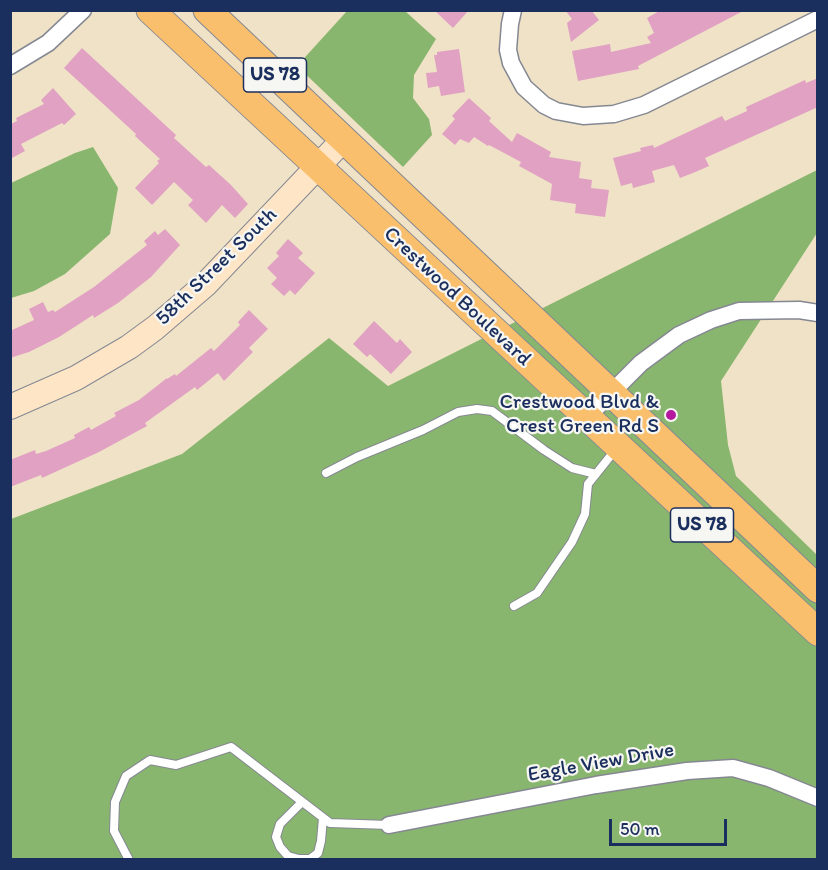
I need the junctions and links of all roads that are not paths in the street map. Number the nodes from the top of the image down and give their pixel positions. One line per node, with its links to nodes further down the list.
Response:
1 (83, 10): 6 (street)
2 (150, 10): 8 (main road, Crestwood Boulevard / US 78)
3 (207, 10): 7 (main road, Crestwood Boulevard / US 78)
4 (513, 10): 5 (street)
5 (818, 19)
6 (10, 66)
7 (344, 139): 8 (street, 58th Street South); 10 (main road, Crestwood Boulevard / US 78)
8 (317, 166): 11 (street, 58th Street South); 12 (main road, Crestwood Boulevard / US 78)
9 (818, 313): 10 (street)
10 (611, 393): 12 (street); 16 (main road, Crestwood Boulevard / US 78)
11 (10, 406)
12 (587, 417): 13 (main road, Crestwood Boulevard / US 78)
13 (618, 447): 15 (lane); 18 (main road, Crestwood Boulevard / US 78)
14 (326, 473): 15 (lane)
15 (597, 474): 17 (lane)
16 (818, 589)
17 (514, 606)
18 (818, 632)
19 (818, 798): 22 (street, Eagle View Drive)
20 (302, 802): 21 (lane); 21 (lane); 23 (lane)
21 (323, 818): 22 (lane)
22 (389, 825)
23 (129, 860)

